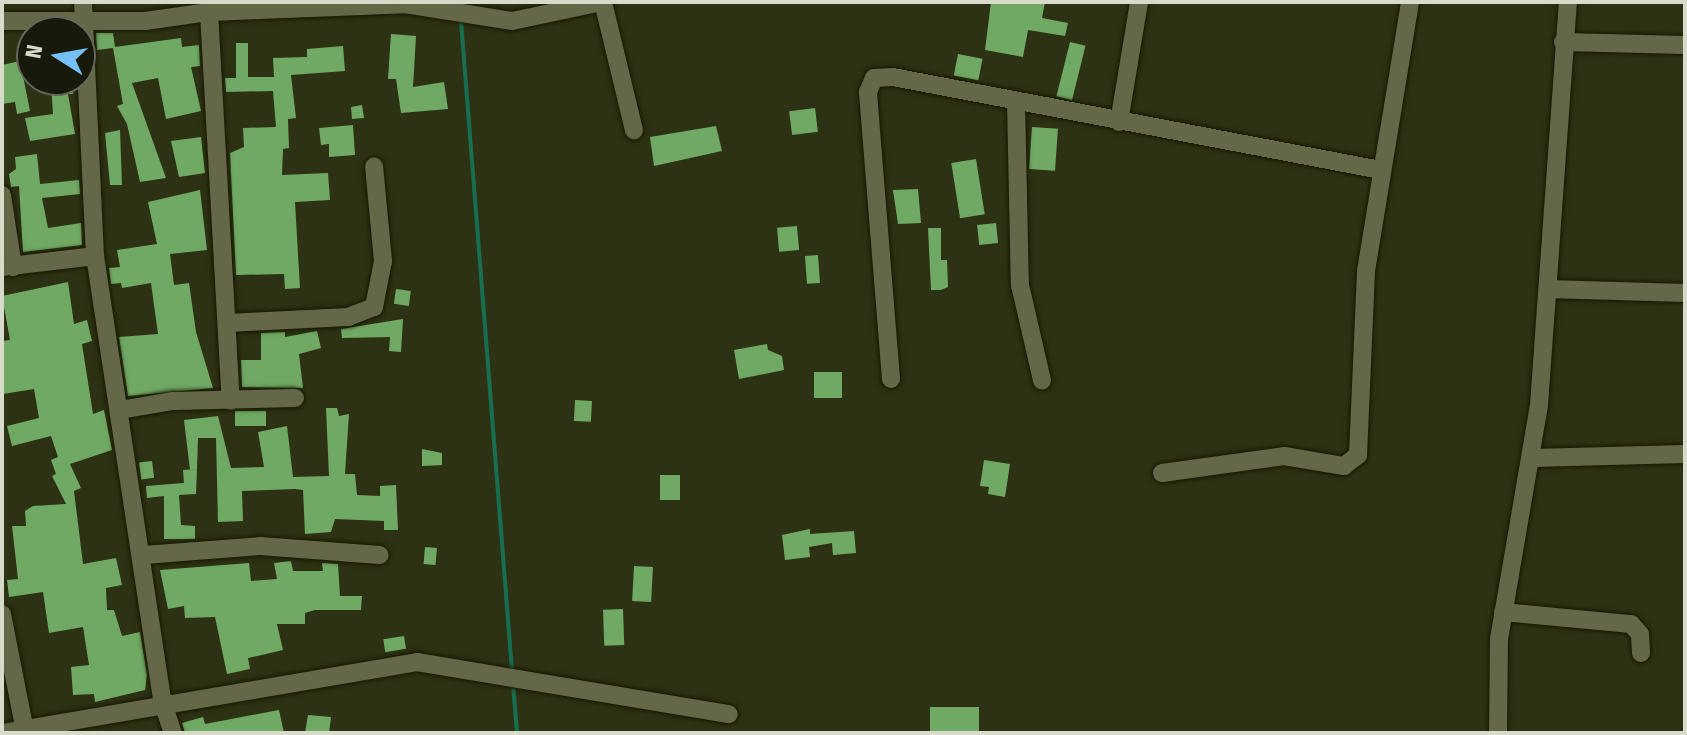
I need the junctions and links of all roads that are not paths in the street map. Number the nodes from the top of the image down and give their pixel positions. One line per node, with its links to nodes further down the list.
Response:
1 (603, 2): 6 (street); 12 (street)
2 (1139, 2): 11 (street)
3 (1410, 2): 14 (street)
4 (1568, 2): 8 (street)
5 (83, 12): 6 (street); 7 (street); 16 (street)
6 (209, 12): 20 (street)
7 (2, 21)
8 (1563, 42): 9 (street); 18 (street)
9 (1685, 45)
10 (1016, 101): 11 (street); 21 (street); 22 (street)
11 (1119, 122): 14 (street)
12 (634, 130)
13 (374, 166): 20 (street)
14 (1381, 170): 28 (street)
15 (2, 195): 17 (street)
16 (95, 256): 17 (street); 25 (street)
17 (7, 267)
18 (1548, 289): 19 (street); 27 (street)
19 (1685, 293)
20 (227, 323): 24 (street)
21 (891, 379)
22 (1042, 380)
23 (295, 398): 24 (street)
24 (231, 400): 25 (street)
25 (120, 410): 29 (street)
26 (1685, 454): 27 (street)
27 (1532, 458): 31 (street)
28 (1162, 473)
29 (144, 555): 30 (street); 34 (street)
30 (380, 555)
31 (1503, 612): 33 (street); 38 (street)
32 (2, 614): 36 (street)
33 (1641, 653)
34 (163, 703): 35 (street); 36 (street); 37 (street)
35 (729, 714)
36 (14, 730)
37 (173, 733)
38 (1498, 733)

